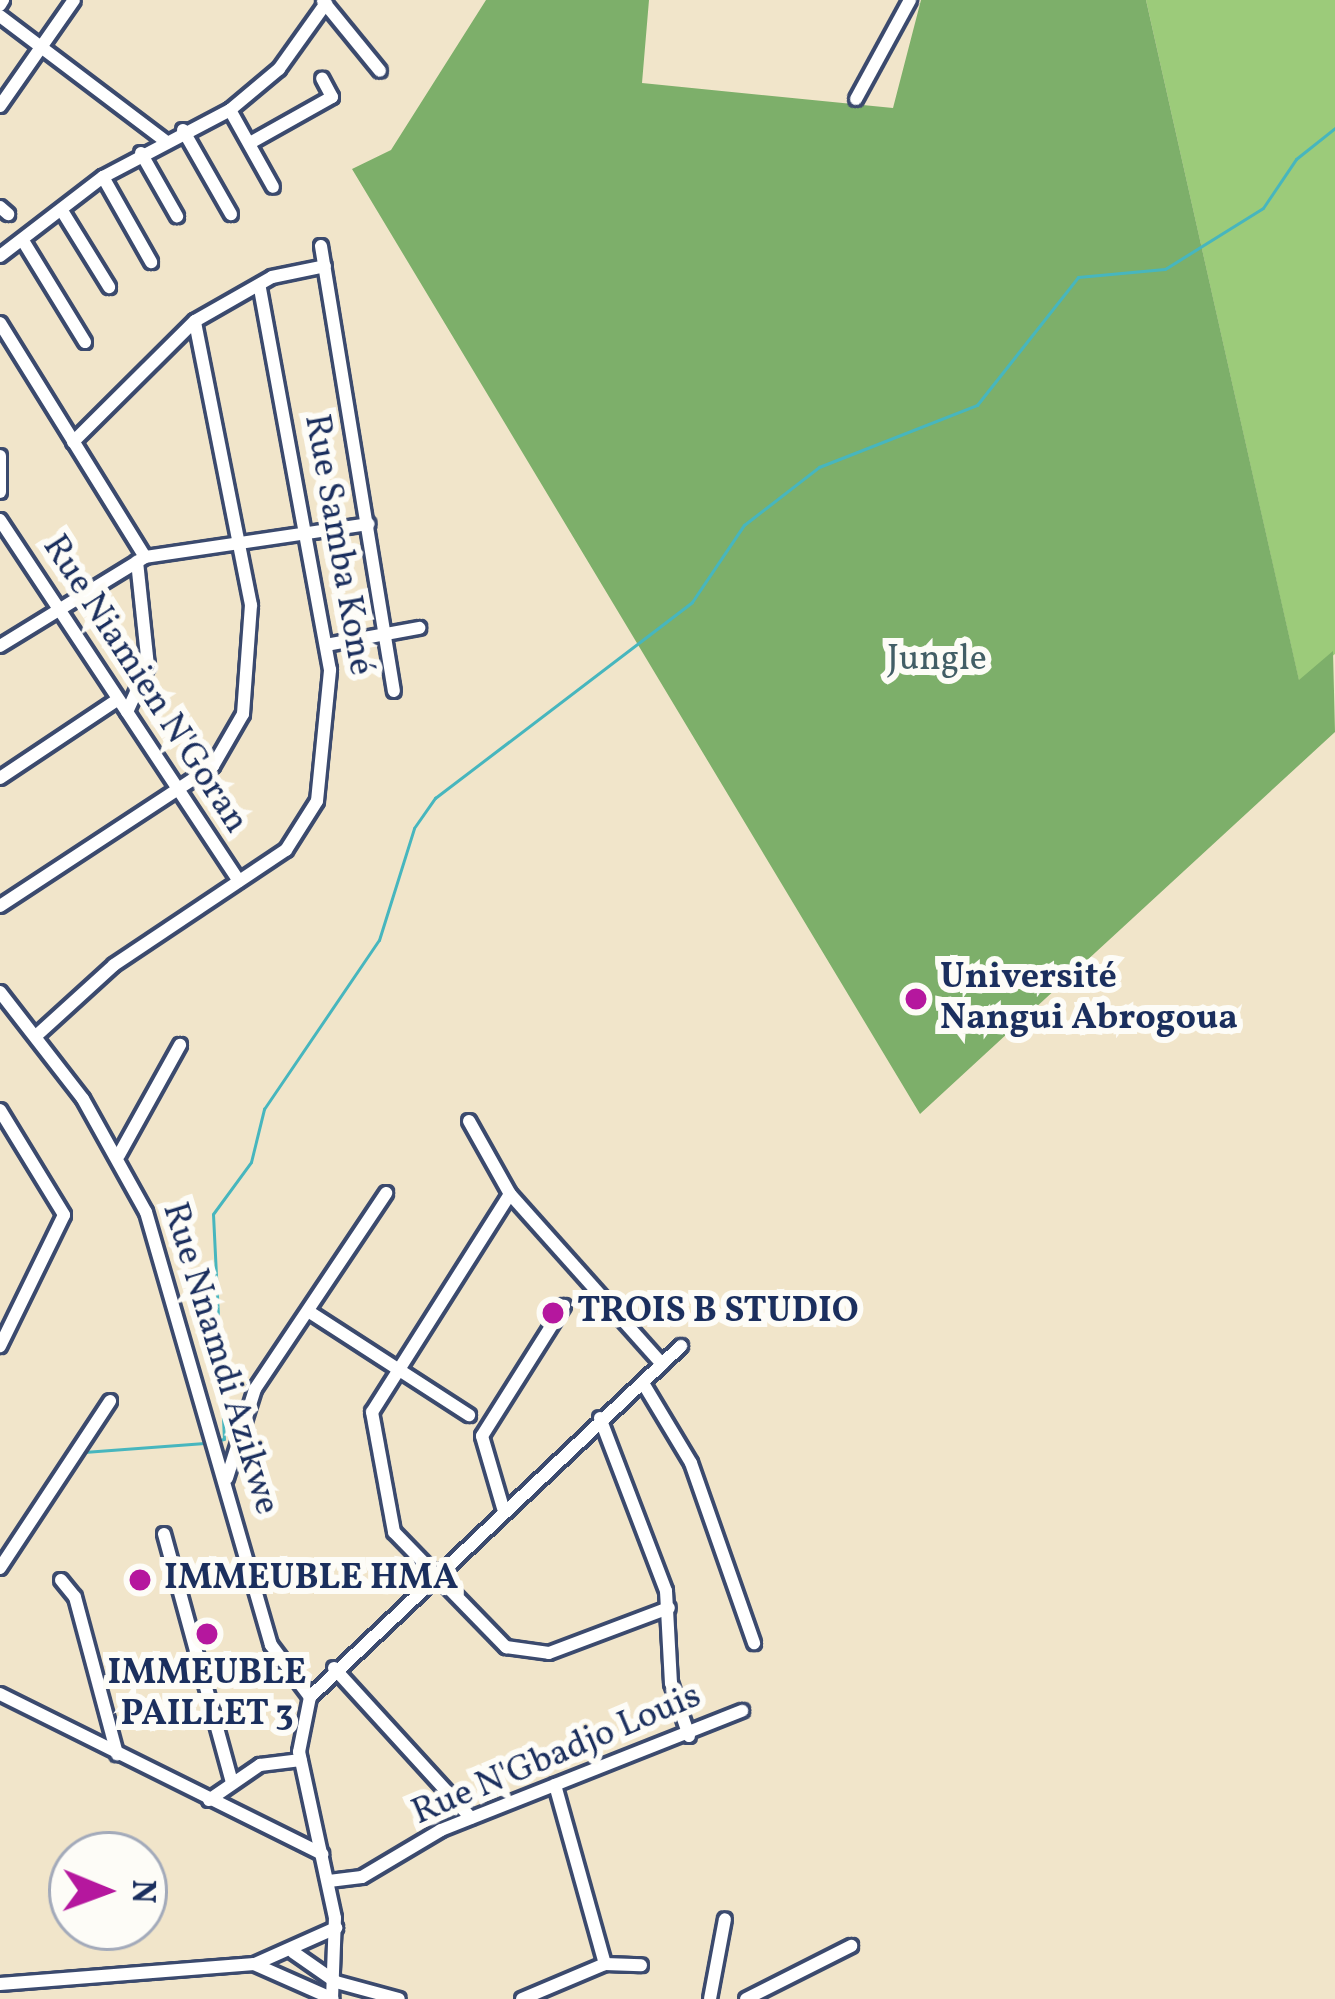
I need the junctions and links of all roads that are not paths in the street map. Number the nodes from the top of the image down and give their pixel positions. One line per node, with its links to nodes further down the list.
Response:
1 (74, 0): 5 (street)
2 (910, 0): 8 (street)
3 (324, 1): 6 (street); 10 (street)
4 (0, 16): 5 (street)
5 (42, 45): 9 (street); 12 (street)
6 (380, 71)
7 (322, 78): 13 (street)
8 (856, 98)
9 (1, 102)
10 (230, 110): 11 (street); 13 (street)
11 (183, 130): 12 (street); 18 (street)
12 (164, 140): 14 (street)
13 (250, 142): 16 (street)
14 (142, 153): 15 (street); 19 (street)
15 (103, 177): 17 (street); 23 (street)
16 (273, 187)
17 (64, 214): 20 (street); 25 (street)
18 (231, 214)
19 (177, 216)
20 (25, 244): 22 (street); 29 (street)
21 (321, 247): 24 (street)
22 (0, 256)
23 (151, 262)
24 (325, 266): 26 (street); 34 (street)
25 (109, 286)
26 (260, 286): 27 (street); 35 (street, Rue Samba Koné)
27 (195, 321): 30 (street); 36 (street)
28 (0, 323): 30 (street)
29 (85, 342)
30 (73, 442): 37 (street)
31 (0, 456): 32 (street)
32 (0, 492)
33 (0, 520): 38 (street, Rue Niamien N'Goran)
34 (369, 524): 35 (street); 40 (street)
35 (307, 533): 36 (street); 41 (street, Rue Samba Koné)
36 (242, 543): 37 (street); 47 (street)
37 (141, 560): 38 (street); 45 (street)
38 (56, 609): 42 (street); 44 (street, Rue Niamien N'Goran)
39 (419, 628): 40 (street)
40 (384, 634): 41 (street); 43 (street)
41 (326, 645): 48 (street, Rue Samba Koné)
42 (0, 646)
43 (394, 691)
44 (114, 702): 45 (street, Rue Niamien N'Goran); 46 (street)
45 (127, 712): 47 (street, Rue Niamien N'Goran)
46 (0, 778)
47 (178, 788): 48 (street, Rue Niamien N'Goran); 49 (street)
48 (239, 881): 51 (street, Rue Samba Koné)
49 (0, 906)
50 (0, 992): 51 (street, Rue Nnamdi Azikwe)
51 (35, 1036): 56 (street, Rue Nnamdi Azikwe)
52 (180, 1045): 56 (street)
53 (0, 1110): 55 (street)
54 (469, 1120): 58 (street)
55 (6, 1130): 61 (street)
56 (119, 1155): 69 (street, Rue Nnamdi Azikwe)
57 (386, 1193): 60 (street)
58 (510, 1194): 63 (street); 64 (street)
59 (564, 1306): 70 (street)
60 (308, 1311): 64 (street); 69 (street)
61 (0, 1346)
62 (681, 1346): 63 (street)
63 (662, 1364): 65 (street)
64 (397, 1370): 67 (street); 73 (street)
65 (643, 1383): 68 (street); 76 (street)
66 (110, 1401): 72 (street)
67 (469, 1415)
68 (600, 1418): 70 (street); 75 (street)
69 (226, 1479): 79 (street, Rue Nnamdi Azikwe)
70 (503, 1508): 73 (street)
71 (164, 1534): 84 (street)
72 (0, 1568)
73 (430, 1579): 75 (street); 77 (street)
74 (61, 1580): 82 (street)
75 (669, 1608): 81 (street)
76 (754, 1643)
77 (334, 1668): 79 (street); 87 (street)
78 (0, 1694): 82 (street)
79 (310, 1697): 83 (street)
80 (742, 1711): 81 (street, Rue N'Gbadjo Louis)
81 (688, 1736): 85 (street, Rue N'Gbadjo Louis)
82 (117, 1754): 86 (street)
83 (301, 1760): 84 (street); 88 (street)
84 (232, 1782): 86 (street)
85 (555, 1785): 87 (street, Rue N'Gbadjo Louis); 95 (street)
86 (209, 1799): 88 (street)
87 (471, 1818): 89 (street, Rue N'Gbadjo Louis)
88 (323, 1854): 89 (street)
89 (329, 1881): 91 (street)
90 (725, 1919): 102 (street)
91 (336, 1928): 93 (street); 97 (street)
92 (851, 1946): 103 (street)
93 (293, 1952): 94 (street); 97 (street)
94 (254, 1964): 98 (street); 99 (street)
95 (604, 1964): 96 (street); 101 (street)
96 (641, 1965)
97 (336, 1982): 99 (street); 100 (street)
98 (0, 1984)
99 (333, 1999)
100 (399, 1999)
101 (522, 1999)
102 (710, 1999)
103 (746, 1999)

